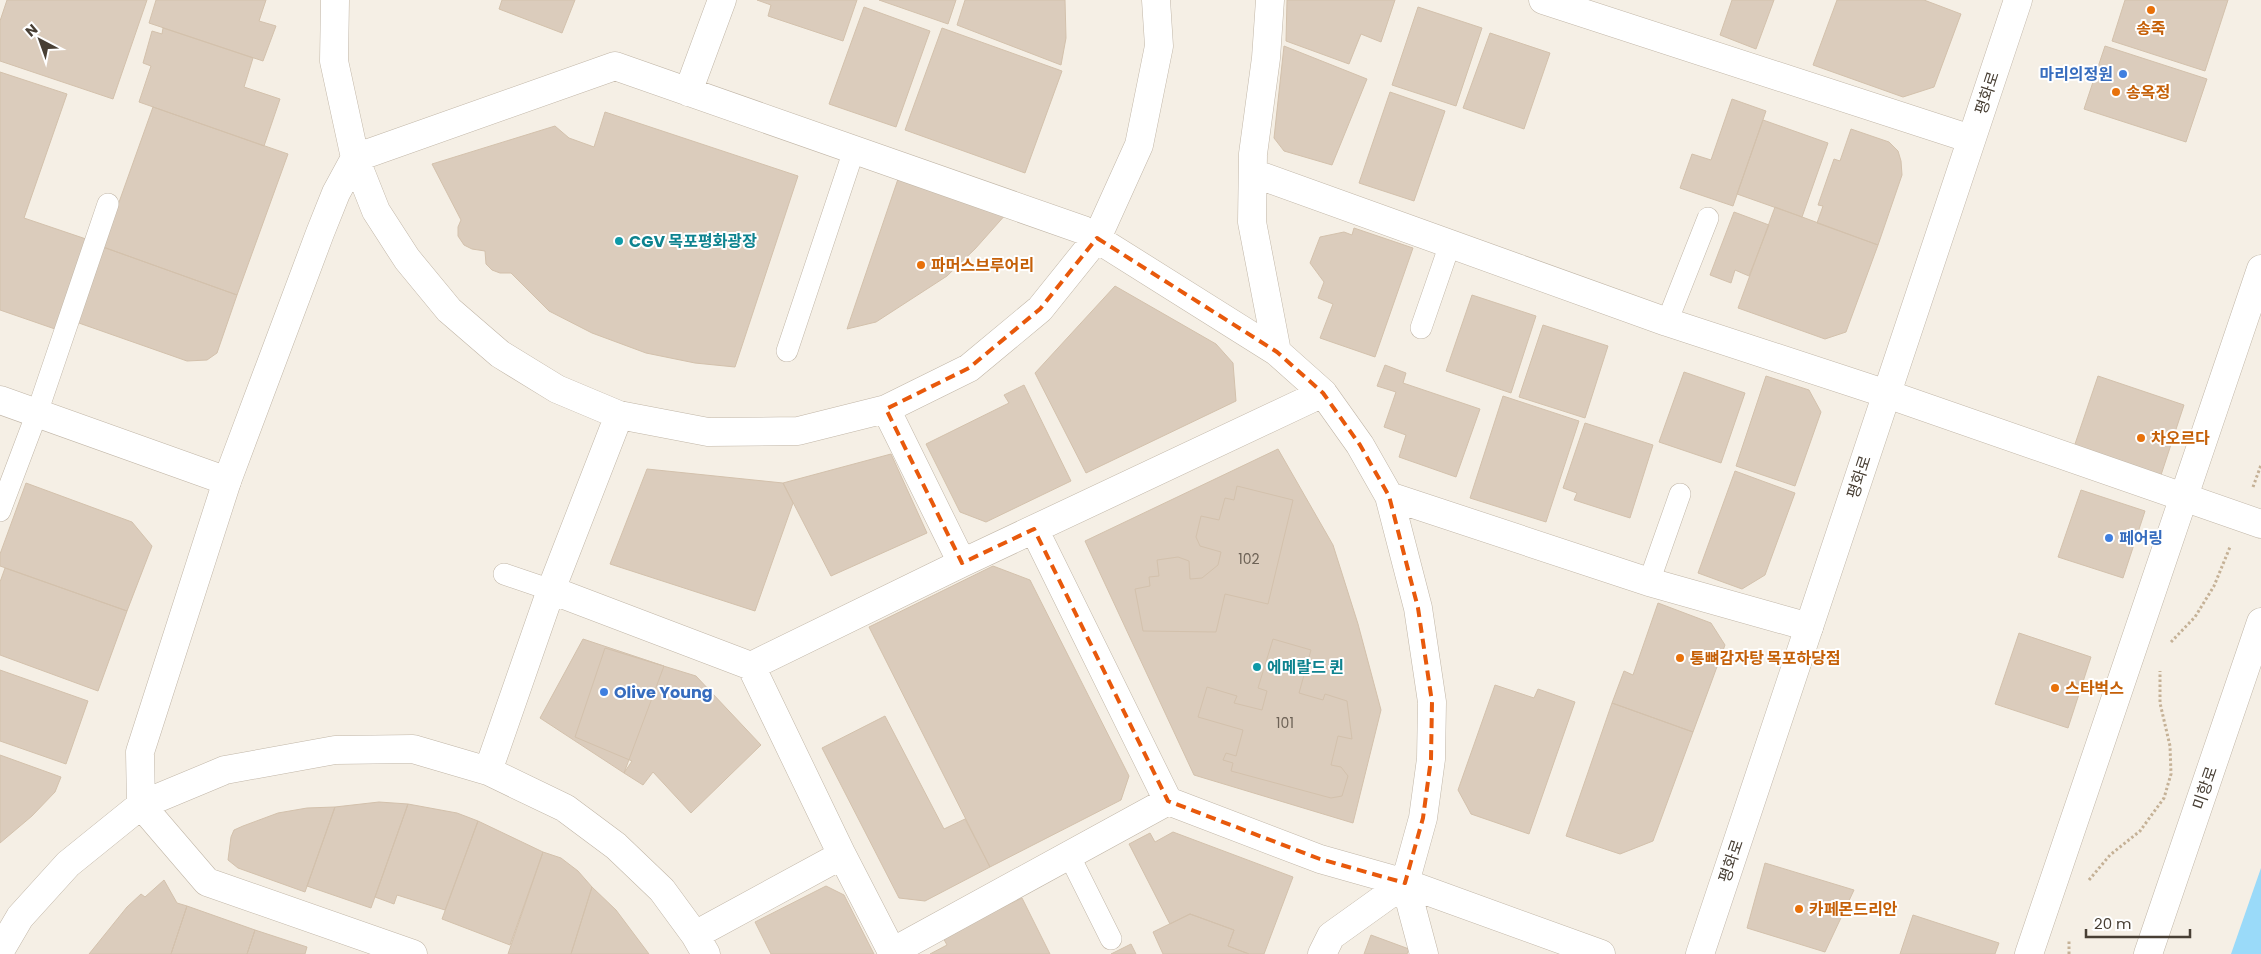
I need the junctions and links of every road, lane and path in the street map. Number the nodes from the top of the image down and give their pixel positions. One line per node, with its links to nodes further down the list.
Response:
1 (335, 0): 10 (street)
2 (722, 0): 7 (street)
3 (1156, 0): 14 (street)
4 (1270, 0): 11 (street)
5 (1543, 0): 8 (street)
6 (2018, 0): 8 (street, 평화로)
7 (688, 92): 9 (street); 10 (street)
8 (1971, 139): 22 (street, 평화로)
9 (854, 150): 14 (street); 19 (lane)
10 (355, 158): 26 (street); 27 (street)
11 (1253, 173): 15 (street); 20 (street)
12 (108, 204): 25 (lane)
13 (1708, 218): 17 (lane)
14 (1097, 238): 20 (street); 24 (street)
15 (1450, 244): 17 (street); 18 (lane)
16 (2261, 269): 30 (street)
17 (1667, 322): 22 (street)
18 (1420, 328)
19 (787, 350)
20 (1277, 352): 21 (street)
21 (1323, 393): 29 (street); 33 (street)
22 (1887, 394): 30 (street); 39 (street, 평화로)
23 (0, 400): 25 (street)
24 (886, 409): 26 (street); 34 (street)
25 (37, 413): 27 (street); 31 (lane)
26 (619, 415): 37 (street)
27 (227, 481): 45 (street)
28 (1680, 494): 36 (lane)
29 (1389, 496): 36 (street); 49 (street)
30 (2184, 496): 32 (street); 59 (street)
31 (0, 511)
32 (2251, 520): 40 (path)
33 (1034, 529): 34 (street); 44 (street)
34 (962, 563): 41 (street)
35 (504, 574): 37 (lane)
36 (1649, 582): 39 (street)
37 (551, 590): 41 (street); 43 (street)
38 (2261, 622): 61 (street, 미항로)
39 (1809, 628): 58 (street, 평화로)
40 (2168, 650)
41 (751, 666): 46 (street)
42 (2160, 668): 48 (path)
43 (488, 771): 45 (street); 52 (street)
44 (1168, 801): 47 (street); 49 (street)
45 (141, 805): 53 (street); 54 (street)
46 (842, 855): 47 (street); 52 (street)
47 (1069, 855): 51 (lane)
48 (2089, 881)
49 (1405, 883): 55 (street); 56 (street); 57 (street)
50 (2070, 936): 60 (path)
51 (1111, 938)
52 (701, 944)
53 (0, 951)
54 (413, 954)
55 (1322, 954)
56 (1424, 954)
57 (1601, 954)
58 (1700, 954)
59 (2030, 954)
60 (2069, 954)
61 (2148, 954)

